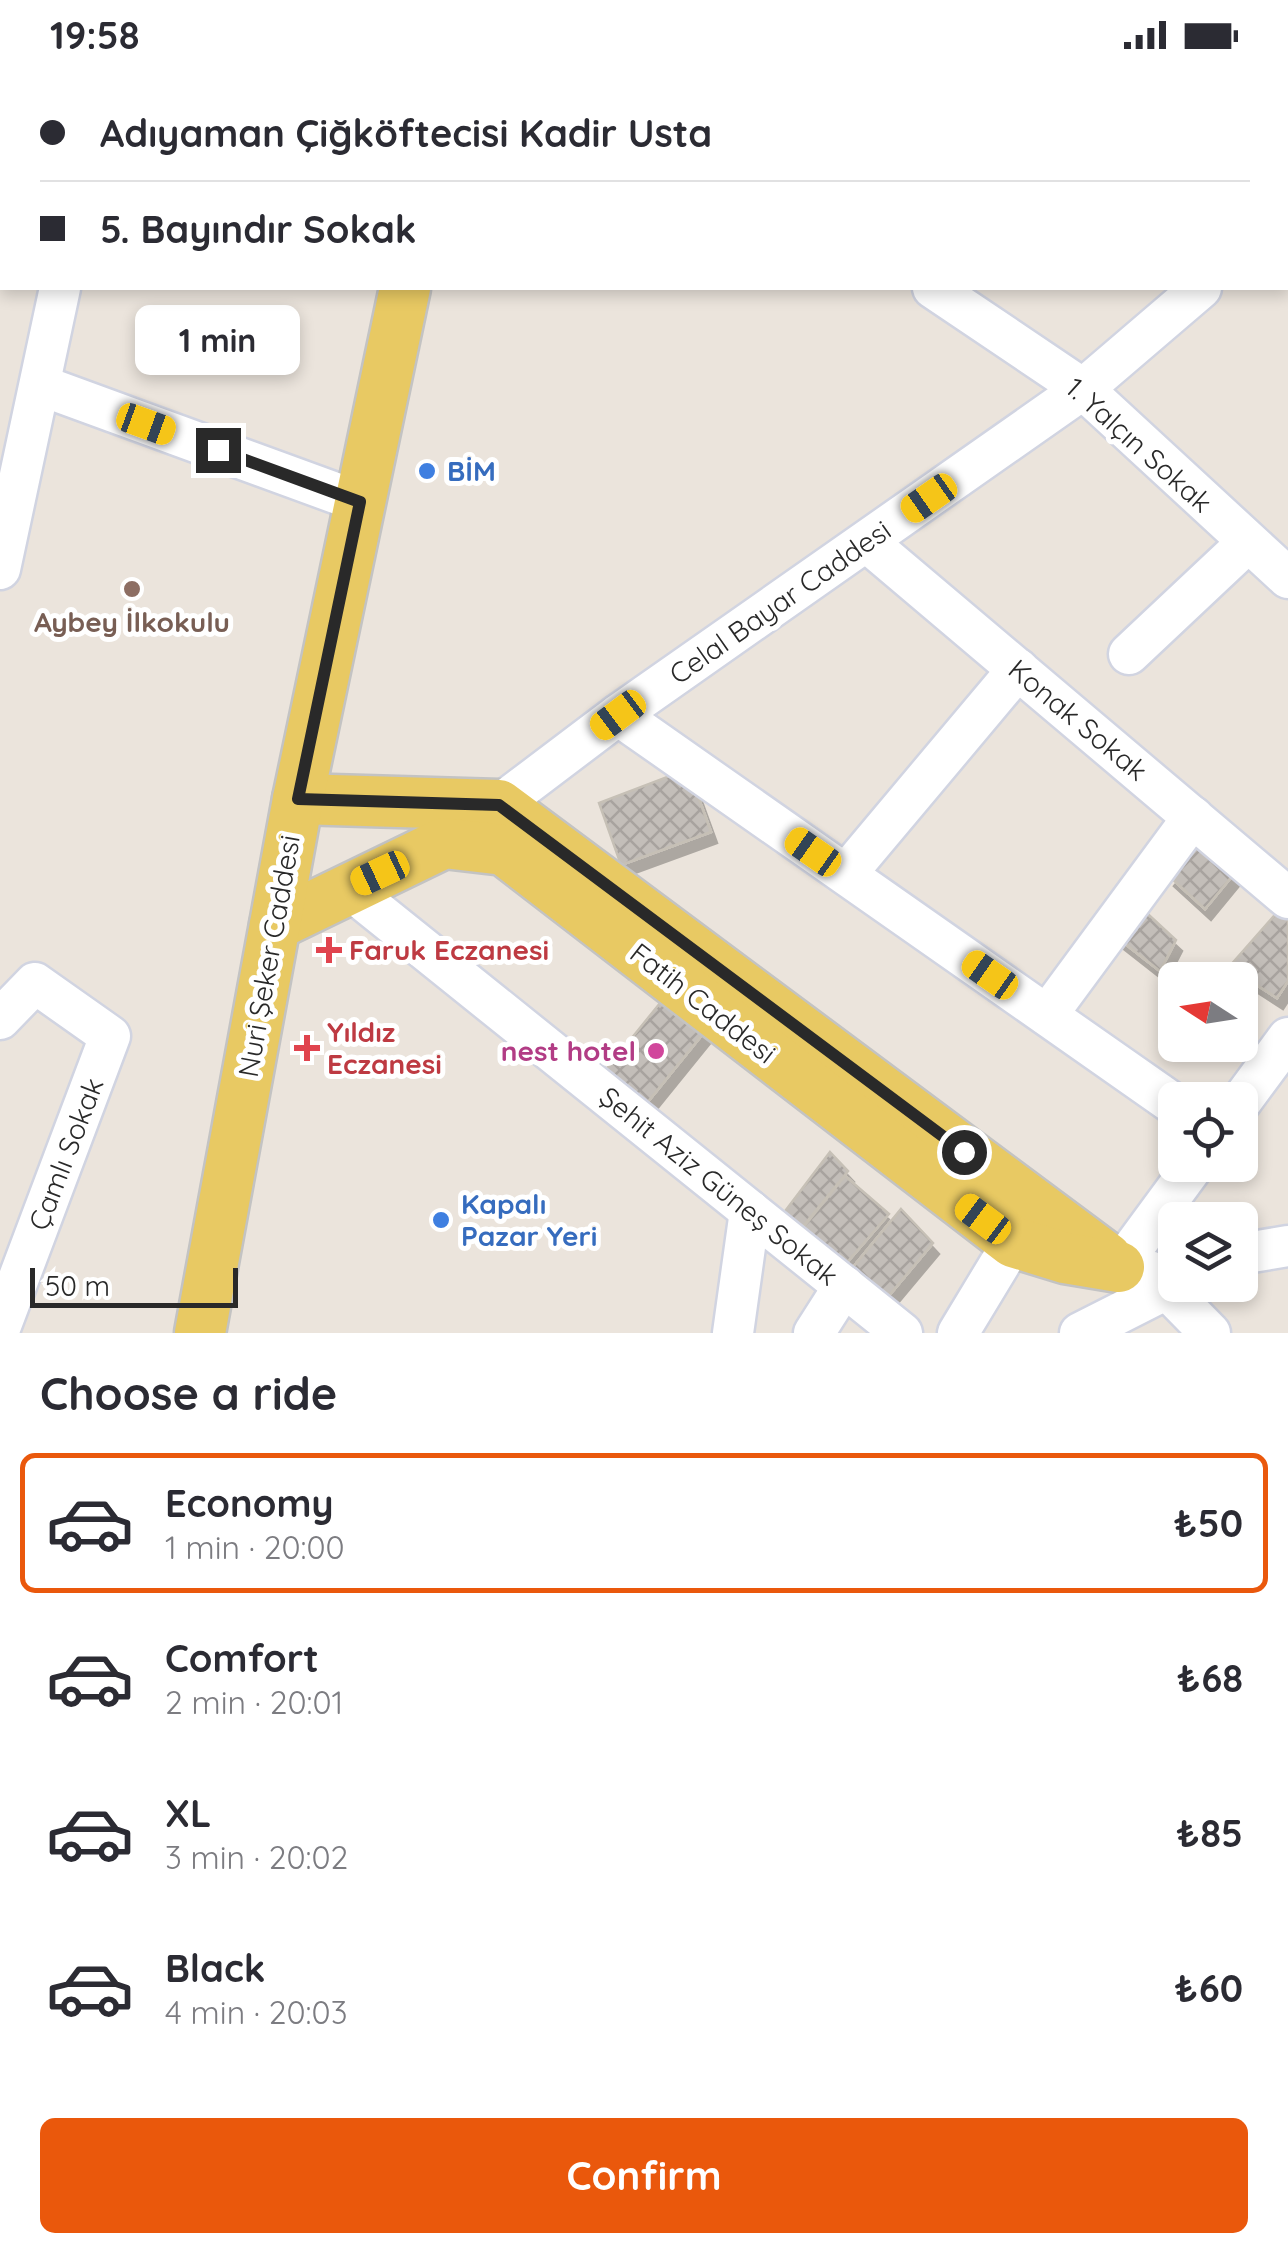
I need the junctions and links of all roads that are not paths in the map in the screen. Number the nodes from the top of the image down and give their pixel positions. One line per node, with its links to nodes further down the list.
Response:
1 (60, 290): 5 (street)
2 (406, 290): 7 (main road, Nuri Şeker Caddesi)
3 (936, 290): 6 (street, 1. Yalçın Sokak)
4 (1199, 290): 6 (street, Celal Bayar Caddesi)
5 (40, 385): 7 (street); 10 (street)
6 (1083, 389): 8 (street, Celal Bayar Caddesi); 9 (street, 1. Yalçın Sokak)
7 (360, 502): 15 (main road, Nuri Şeker Caddesi)
8 (867, 542): 13 (street, Konak Sokak); 14 (street, Celal Bayar Caddesi)
9 (1247, 543): 11 (street, 1. Yalçın Sokak); 12 (street)
10 (0, 569)
11 (1288, 578)
12 (1129, 654)
13 (1018, 669): 17 (street, Konak Sokak); 18 (street)
14 (618, 715): 16 (street, Celal Bayar Caddesi); 18 (street)
15 (298, 799): 16 (main road); 21 (main road, Nuri Şeker Caddesi)
16 (499, 805): 32 (main road, Fatih Caddesi)
17 (1193, 817): 20 (street, Konak Sokak); 22 (street)
18 (846, 874): 22 (street)
19 (348, 888): 21 (main road, Fatih Caddesi); 28 (street, Şehit Aziz Güneş Sokak); 29 (main road, Fatih Caddesi)
20 (1288, 898)
21 (275, 925): 35 (main road, Nuri Şeker Caddesi)
22 (1048, 1015): 26 (street)
23 (0, 1019): 34 (street, Çamlı Sokak)
24 (1288, 1038): 25 (street)
25 (1256, 1082)
26 (1158, 1092)
27 (1187, 1182): 32 (street)
28 (750, 1211): 33 (street, Şehit Aziz Güneş Sokak); 36 (street)
29 (1013, 1242): 32 (main road, Fatih Caddesi); 39 (street)
30 (1288, 1246): 31 (street)
31 (1258, 1251)
32 (1152, 1272): 40 (street); 41 (street)
33 (844, 1286): 37 (street); 38 (street, Şehit Aziz Güneş Sokak)
34 (0, 1328)
35 (200, 1333)
36 (732, 1333)
37 (814, 1333)
38 (902, 1333)
39 (958, 1333)
40 (1080, 1333)
41 (1210, 1333)

